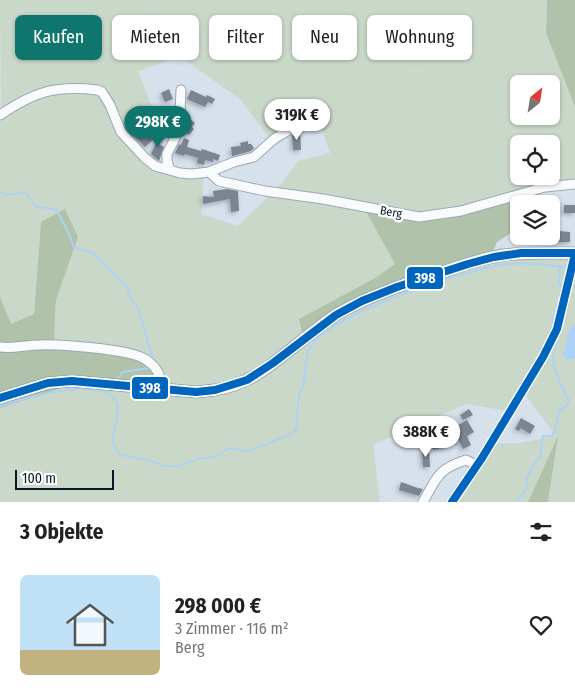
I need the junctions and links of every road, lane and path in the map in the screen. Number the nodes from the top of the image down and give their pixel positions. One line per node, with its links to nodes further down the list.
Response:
1 (152, 0): 3 (path)
2 (500, 0): 5 (path)
3 (181, 90): 6 (street)
4 (0, 115): 6 (street, Berg)
5 (297, 125): 7 (street, Berg)
6 (170, 170): 7 (street, Berg)
7 (209, 172): 8 (street, Berg)
8 (575, 184)
9 (575, 253): 11 (main road); 13 (street)
10 (0, 347): 11 (street)
11 (163, 388): 12 (main road)
12 (0, 398)
13 (477, 465): 14 (street); 15 (street)
14 (423, 502)
15 (452, 502)

